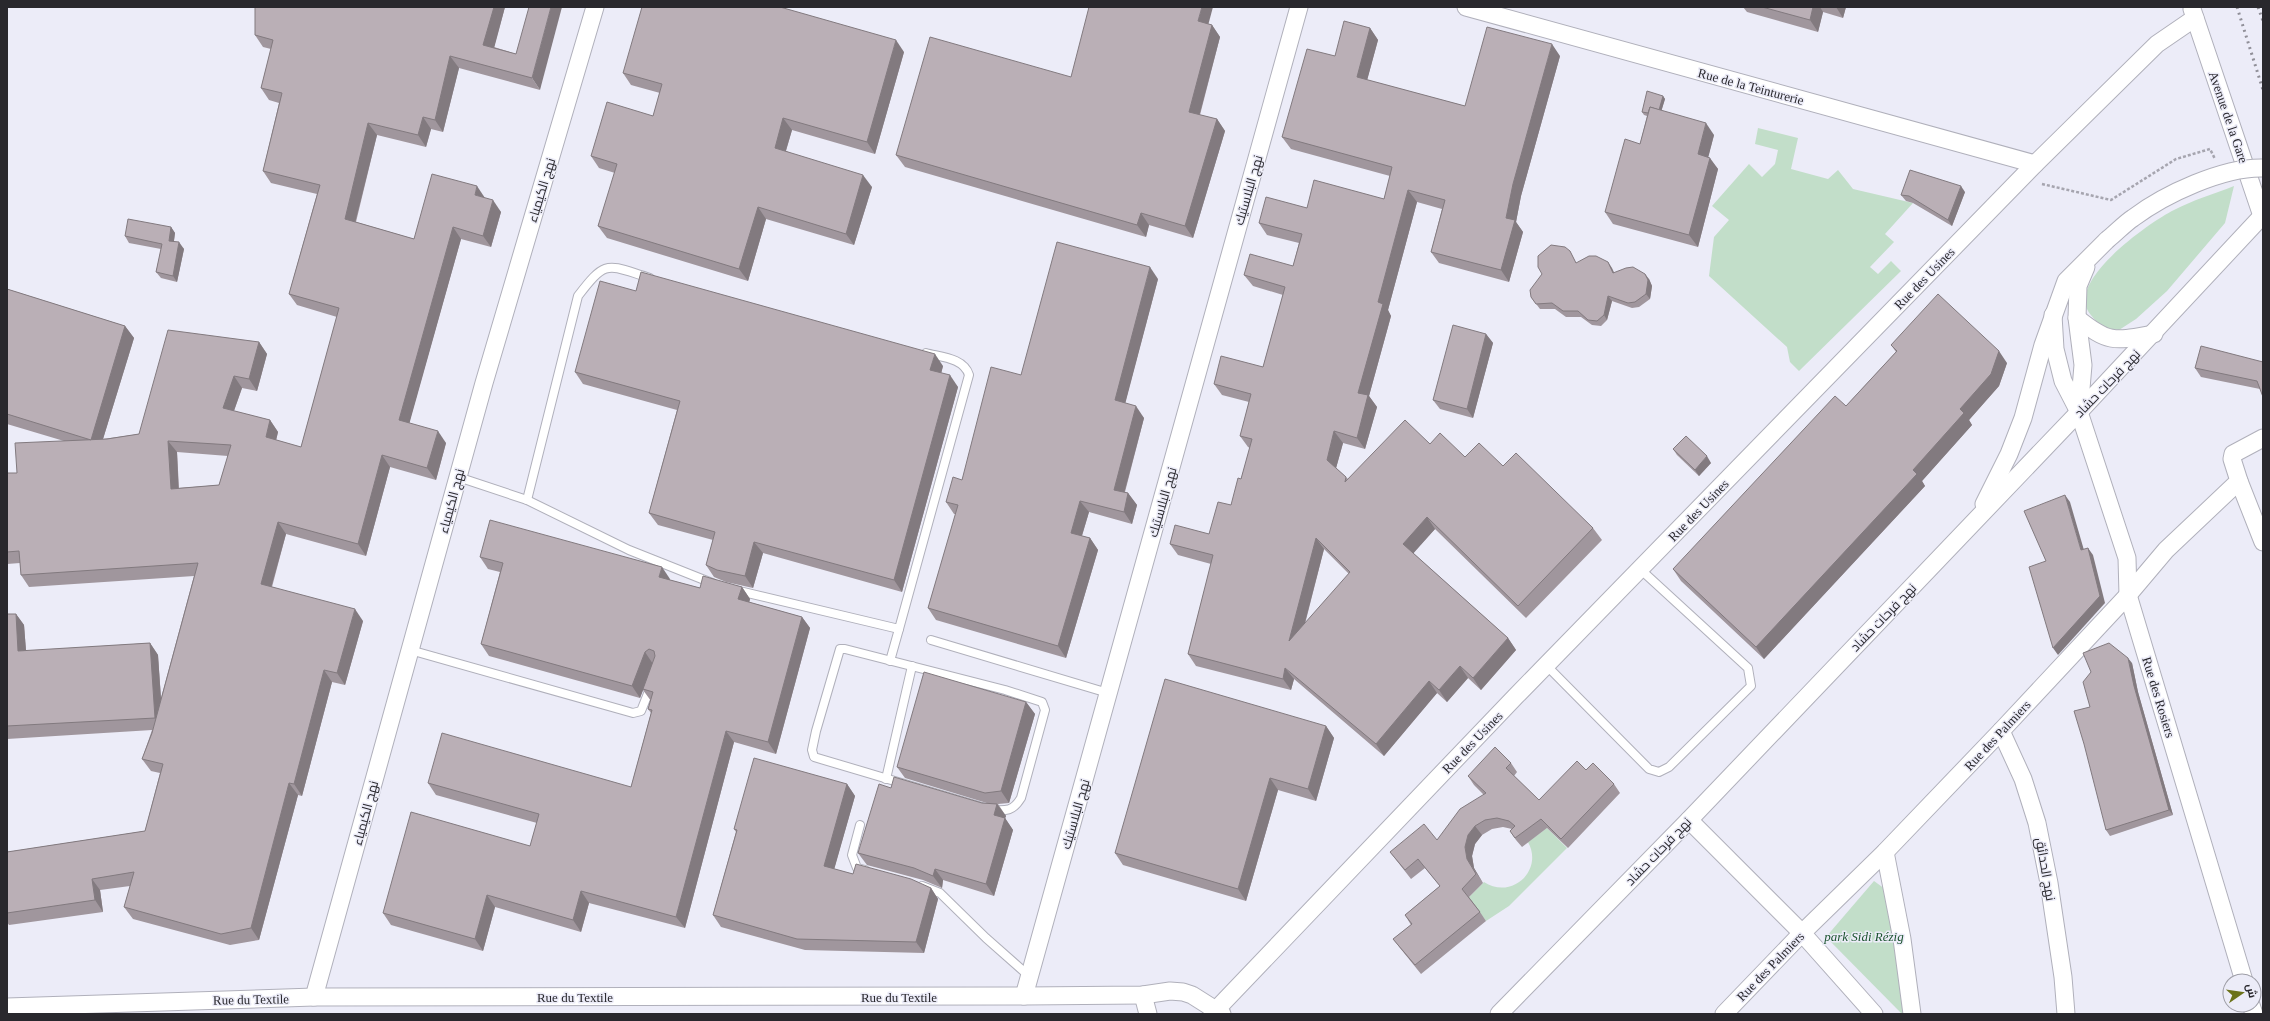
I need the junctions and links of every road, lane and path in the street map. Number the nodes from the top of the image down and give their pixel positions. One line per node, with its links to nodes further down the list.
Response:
1 (595, 7): 17 (street, نهج الكيمياء)
2 (1299, 7): 31 (street, نهج البلاستيك)
3 (1466, 7): 7 (street, Rue de la Teinturerie)
4 (2194, 13): 7 (street, Rue des Usines); 8 (street, Avenue de la Gare)
5 (2210, 149): 7 (path)
6 (2263, 168): 9 (street, bridge)
7 (2031, 169): 22 (street, Rue des Usines)
8 (2262, 218): 13 (street, نهج فرحات حشاد)
9 (2088, 260): 11 (street); 12 (street)
10 (660, 280): 19 (lane)
11 (2053, 315): 15 (street); 20 (street)
12 (2077, 318): 13 (street); 15 (street)
13 (2154, 334): 15 (street, نهج فرحات حشاد)
14 (921, 351): 24 (lane)
15 (2080, 412): 20 (street, نهج فرحات حشاد); 23 (street, Rue des Rosiers)
16 (2263, 438): 18 (street)
17 (458, 477): 19 (lane); 26 (street, نهج الكيمياء)
18 (2239, 481): 21 (street); 23 (street, Rue des Palmiers)
19 (527, 500): 24 (lane)
20 (1977, 519): 34 (street, نهج فرحات حشاد)
21 (2263, 542)
22 (1640, 569): 29 (street, Rue des Usines); 29 (lane)
23 (2128, 595): 32 (street, Rue des Palmiers); 40 (street, Rue des Rosiers)
24 (899, 629): 27 (lane)
25 (931, 640): 31 (lane)
26 (410, 650): 30 (lane); 44 (street, نهج الكيمياء)
27 (890, 661): 28 (lane); 33 (lane)
28 (912, 666): 33 (lane); 33 (lane)
29 (1546, 666): 46 (street, Rue des Usines)
30 (654, 679)
31 (1108, 693): 41 (street, نهج البلاستيك)
32 (2001, 731): 36 (street, Rue des Palmiers); 52 (street, نهج الحدائق)
33 (886, 779)
34 (1689, 820): 39 (street); 48 (street, نهج فرحات حشاد)
35 (860, 825): 37 (lane)
36 (1885, 852): 39 (street, Rue des Palmiers); 51 (street)
37 (871, 872)
38 (914, 883): 41 (lane)
39 (1802, 933): 49 (street, Rue des Palmiers); 50 (street)
40 (2242, 973)
41 (1029, 976): 43 (street, نهج البلاستيك)
42 (1143, 995): 43 (street, Rue du Textile); 46 (street, Rue du Textile); 47 (street)
43 (1024, 996): 44 (street, Rue du Textile)
44 (314, 997): 45 (street, Rue du Textile)
45 (7, 1007)
46 (1217, 1012)
47 (1148, 1014)
48 (1498, 1014)
49 (1724, 1014)
50 (1874, 1014)
51 (1912, 1014)
52 (2066, 1014)

